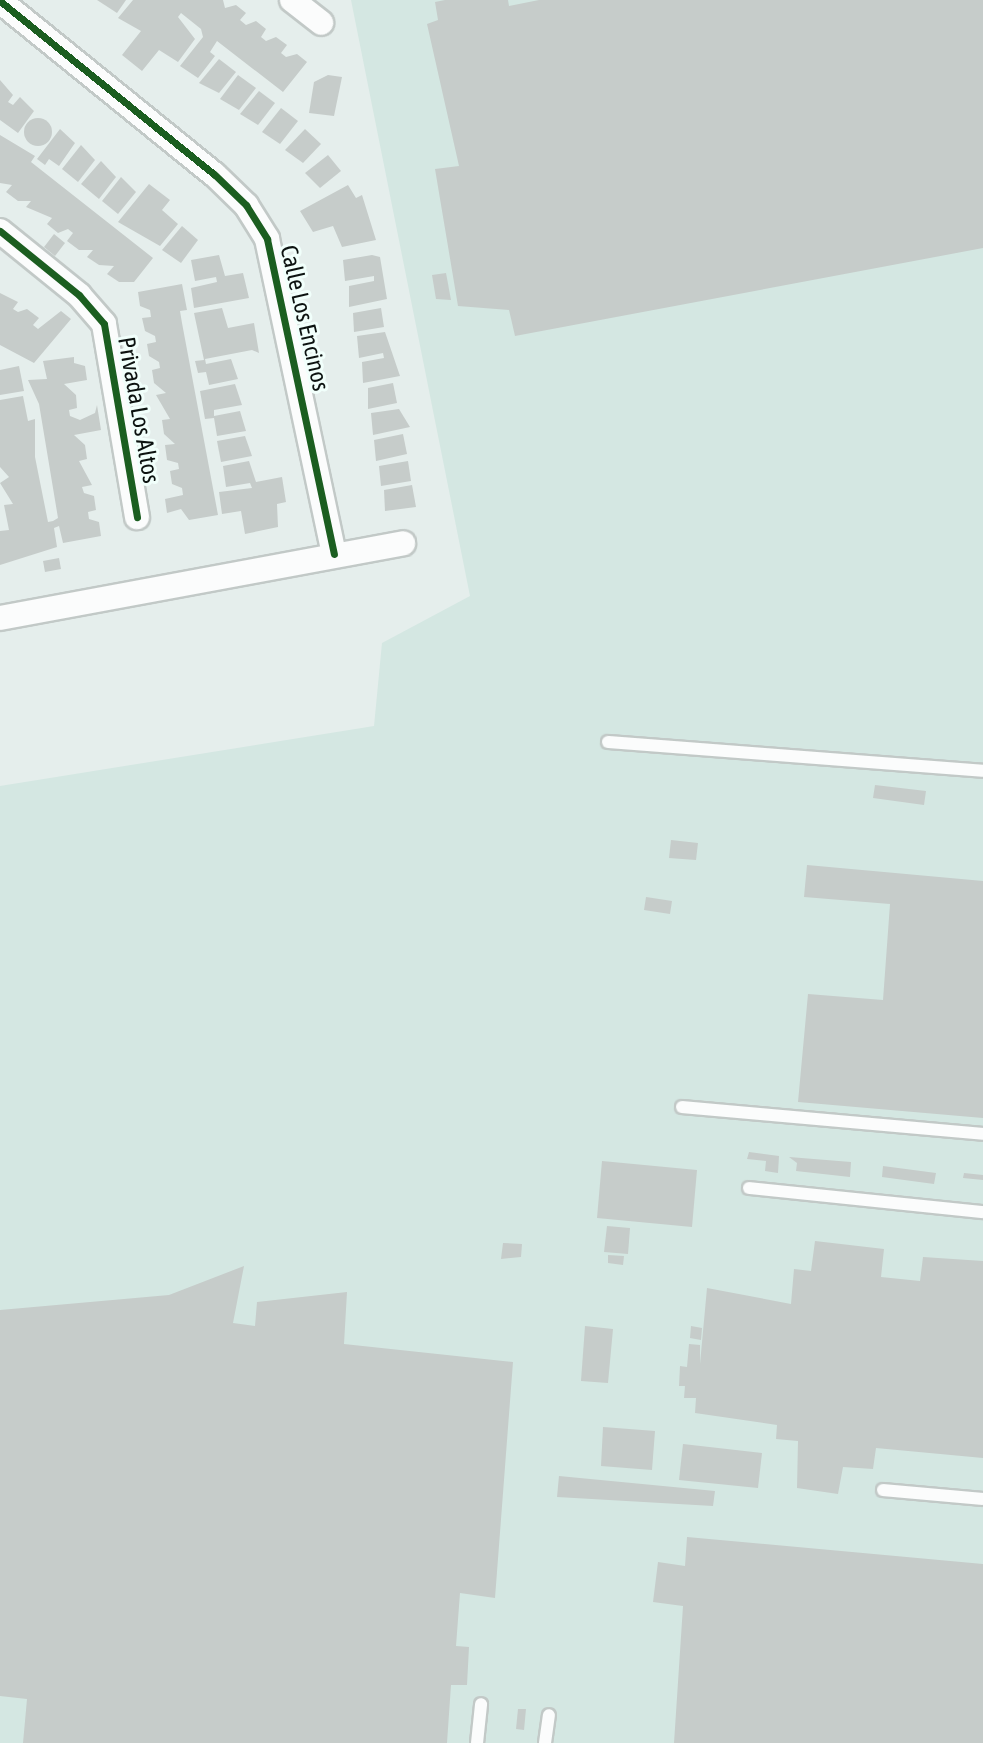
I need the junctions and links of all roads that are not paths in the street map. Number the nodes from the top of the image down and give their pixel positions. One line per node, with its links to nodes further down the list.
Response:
1 (292, 0): 3 (street)
2 (0, 1): 7 (street, Calle Los Encinos)
3 (321, 23)
4 (0, 232): 5 (street, Privada Los Altos)
5 (137, 517)
6 (403, 543): 7 (street)
7 (334, 554): 8 (street)
8 (0, 618)
9 (608, 742): 10 (lane)
10 (983, 771)
11 (682, 1107): 12 (lane)
12 (983, 1134)
13 (749, 1188): 14 (lane)
14 (983, 1212)
15 (883, 1490): 16 (lane)
16 (983, 1499)
17 (481, 1704): 19 (lane)
18 (549, 1715): 20 (lane)
19 (477, 1743)
20 (545, 1743)

